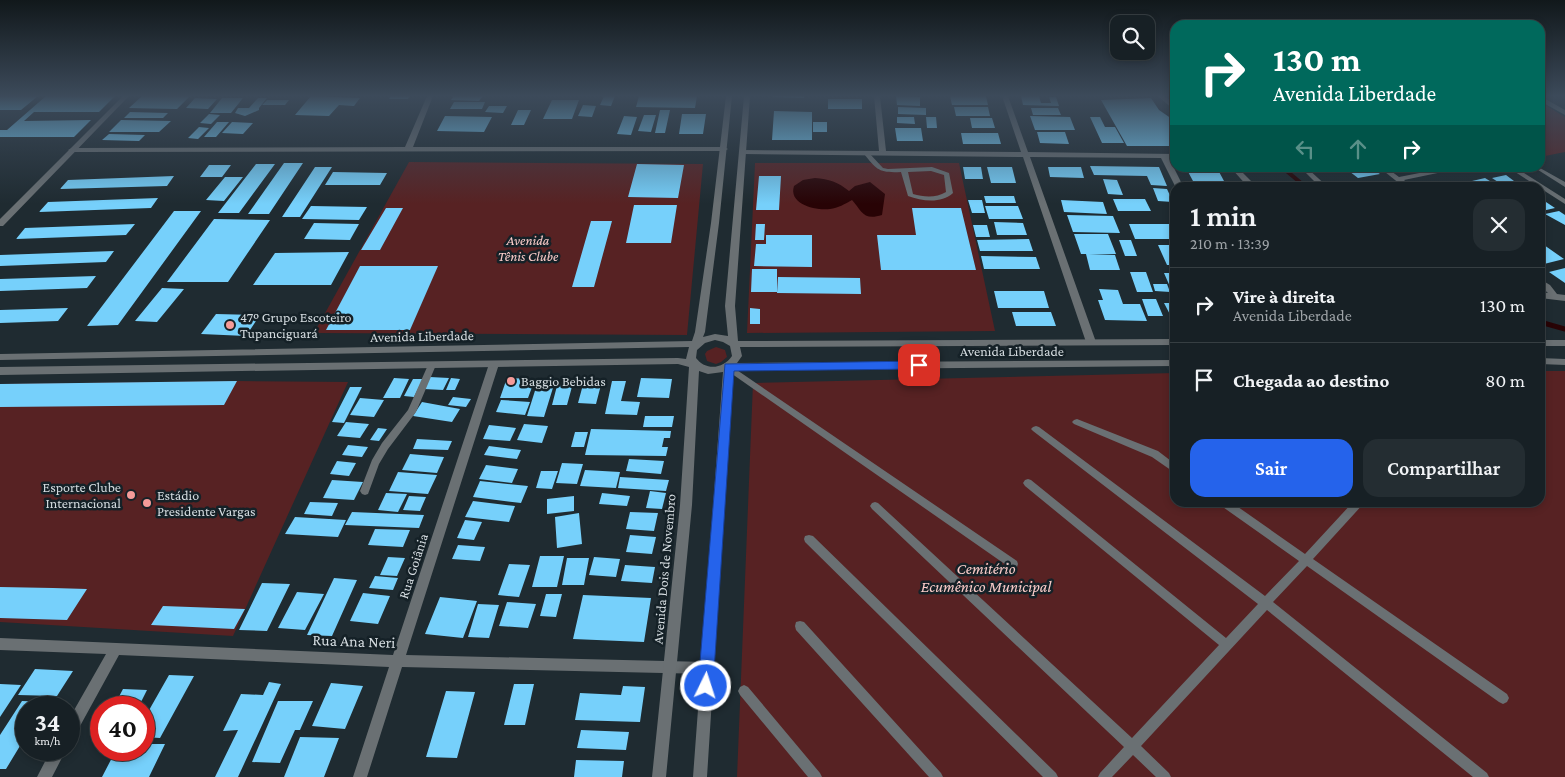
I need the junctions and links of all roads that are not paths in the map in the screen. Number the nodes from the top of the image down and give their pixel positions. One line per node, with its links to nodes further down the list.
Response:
1 (90, 132): 7 (street)
2 (415, 132): 8 (street)
3 (726, 132): 9 (street)
4 (744, 132): 10 (street)
5 (881, 132): 12 (street)
6 (1017, 132): 13 (street)
7 (72, 150): 8 (street); 32 (street)
8 (408, 150): 9 (street)
9 (724, 150): 10 (street); 41 (street)
10 (742, 152): 11 (street); 42 (street)
11 (867, 154): 12 (street); 17 (lane)
12 (883, 154): 13 (street)
13 (1025, 155): 14 (street); 37 (street)
14 (1164, 156): 15 (street); 16 (street)
15 (1170, 156)
16 (1170, 168)
17 (904, 171): 17 (lane)
18 (1238, 172): 25 (street)
19 (1308, 172): 26 (lane)
20 (1389, 172): 24 (lane)
21 (1433, 172): 24 (lane)
22 (1518, 172): 28 (lane)
23 (1545, 172): 29 (lane)
24 (1399, 179): 27 (lane)
25 (1248, 182)
26 (1319, 182)
27 (1403, 182)
28 (1534, 182)
29 (1565, 184)
30 (1545, 189): 31 (lane)
31 (1565, 202)
32 (0, 224)
33 (1545, 286): 35 (lane)
34 (1545, 295): 35 (lane)
35 (1554, 296): 36 (lane)
36 (1565, 298)
37 (1091, 342): 38 (street, Avenida Liberdade); 42 (street, Avenida Liberdade)
38 (1170, 342)
39 (1545, 343): 40 (street)
40 (1565, 343)
41 (695, 344): 42 (street); 43 (street, Avenida Liberdade); 48 (street)
42 (734, 344): 50 (street)
43 (0, 357)
44 (1545, 362): 45 (street)
45 (1565, 362)
46 (1170, 363): 50 (street, Avenida Liberdade)
47 (494, 364): 48 (street, Avenida Liberdade); 49 (street, Avenida Liberdade); 68 (street, Rua Goiânia)
48 (694, 364): 50 (street); 69 (street, Avenida Dois de Novembro)
49 (432, 365): 51 (street, Avenida Liberdade); 56 (lane)
50 (728, 367): 62 (lane); 70 (street)
51 (0, 372)
52 (1077, 422): 54 (lane)
53 (1036, 429): 63 (lane)
54 (1170, 465)
55 (1028, 483): 66 (lane)
56 (365, 491)
57 (875, 506): 74 (lane)
58 (1230, 507): 61 (lane)
59 (1355, 507): 61 (lane)
60 (809, 539): 82 (lane)
61 (1306, 560): 63 (lane); 72 (lane)
62 (1013, 564)
63 (1266, 603): 66 (lane); 85 (lane)
64 (800, 626): 81 (lane)
65 (0, 644): 67 (street, Rua Ana Neri)
66 (1227, 645): 74 (lane)
67 (116, 649): 68 (street, Rua Ana Neri); 73 (street)
68 (398, 661): 69 (street, Rua Ana Neri); 77 (street, Rua Goiânia)
69 (670, 667): 70 (street, Rua Ana Neri); 78 (street, Avenida Dois de Novembro)
70 (707, 668): 79 (street)
71 (744, 691): 80 (lane)
72 (1502, 698)
73 (80, 713)
74 (1132, 746): 83 (lane); 84 (lane)
75 (53, 761): 76 (street)
76 (44, 777)
77 (360, 777)
78 (659, 777)
79 (700, 777)
80 (816, 777)
81 (936, 777)
82 (1052, 777)
83 (1104, 777)
84 (1165, 777)
85 (1483, 777)

